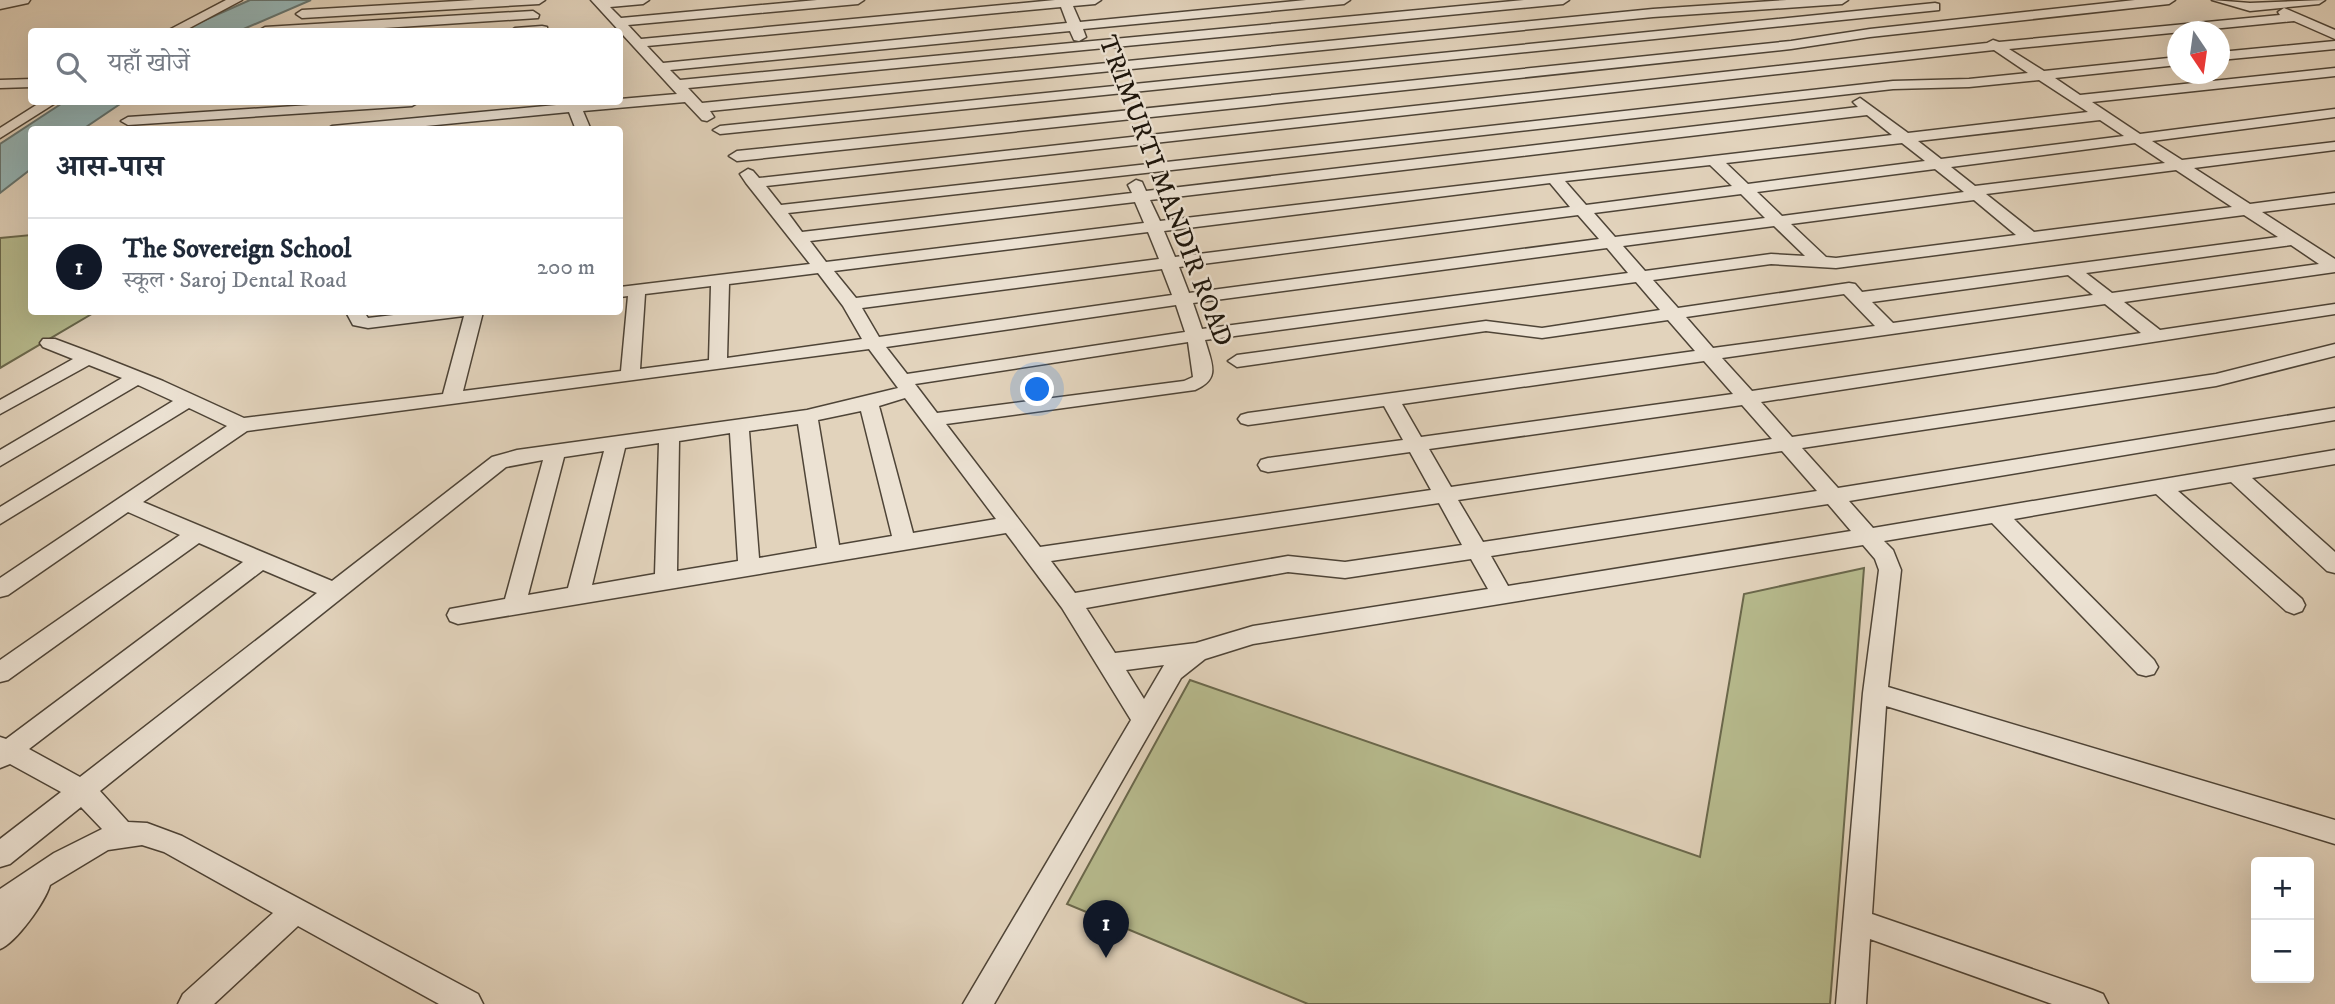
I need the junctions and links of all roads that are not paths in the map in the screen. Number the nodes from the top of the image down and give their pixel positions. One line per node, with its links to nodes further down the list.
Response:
1 (22, 0): 15 (street)
2 (236, 0): 25 (street)
3 (643, 0): 14 (street)
4 (858, 0): 29 (street)
5 (1095, 0): 13 (street)
6 (1344, 0): 23 (street)
7 (1563, 0): 31 (street)
8 (1842, 0): 18 (street)
9 (2169, 0): 22 (street)
10 (2218, 0): 17 (street)
11 (2319, 0): 17 (street)
12 (533, 1): 19 (street); 20 (street)
13 (1065, 1): 23 (street, TRIMURTI MANDIR ROAD); 29 (street)
14 (599, 2): 28 (street)
15 (0, 4)
16 (1929, 4): 22 (street); 24 (street)
17 (2270, 5): 21 (street)
18 (1743, 8): 24 (street); 39 (street)
19 (302, 14)
20 (533, 15): 26 (street); 27 (street)
21 (2296, 17): 30 (street); 34 (street)
22 (1958, 23): 32 (street); 34 (street)
23 (1074, 24): 31 (street, TRIMURTI MANDIR ROAD); 38 (street)
24 (1765, 24): 32 (street); 45 (street)
25 (179, 28)
26 (381, 28)
27 (540, 28)
28 (620, 28)
29 (626, 35): 38 (street)
30 (2335, 35)
31 (1082, 45): 39 (street, TRIMURTI MANDIR ROAD); 46 (street)
32 (1791, 45): 37 (street); 57 (street)
33 (2335, 45): 35 (street)
34 (1996, 46): 37 (street); 41 (street)
35 (2230, 55)
36 (2167, 62): 41 (street)
37 (1819, 66): 44 (street); 68 (street)
38 (660, 67): 46 (street)
39 (1091, 68): 45 (street, TRIMURTI MANDIR ROAD); 46 (street)
40 (2335, 72): 47 (street)
41 (2042, 76): 44 (street); 47 (street)
42 (28, 83): 43 (street)
43 (0, 84)
44 (1847, 91): 53 (street); 74 (street)
45 (1101, 92): 57 (street, TRIMURTI MANDIR ROAD); 64 (street)
46 (688, 97): 48 (street); 64 (street)
47 (2079, 99): 56 (street)
48 (623, 101)
49 (45, 105): 65 (street)
50 (316, 105): 58 (street); 60 (street)
51 (566, 105): 55 (street)
52 (575, 105): 63 (street)
53 (1871, 110): 67 (street); 79 (street)
54 (2335, 113): 66 (street)
55 (490, 114): 59 (street); 62 (street)
56 (2104, 115): 66 (street); 67 (street)
57 (1111, 118): 68 (street, TRIMURTI MANDIR ROAD); 70 (street)
58 (128, 121)
59 (420, 125): 61 (street)
60 (298, 126)
61 (398, 126)
62 (486, 126)
63 (583, 126)
64 (720, 130): 70 (street)
65 (0, 134)
66 (2138, 137): 72 (street); 73 (street)
67 (1906, 139): 71 (street); 72 (street)
68 (1120, 143): 74 (street, TRIMURTI MANDIR ROAD); 76 (street)
69 (2335, 146): 73 (street)
70 (737, 156): 76 (street)
71 (1713, 159): 75 (street); 77 (street)
72 (1938, 164): 77 (street); 78 (street)
73 (2179, 165): 78 (street); 82 (street)
74 (1131, 170): 79 (street, TRIMURTI MANDIR ROAD); 83 (street)
75 (1554, 178): 81 (street); 85 (street)
76 (754, 183): 83 (street)
77 (1741, 188): 81 (street); 84 (street)
78 (1975, 193): 84 (street); 87 (street)
79 (1140, 195): 85 (street, TRIMURTI MANDIR ROAD); 86 (street)
80 (2335, 198): 82 (street)
81 (1582, 209): 89 (street); 90 (street)
82 (2248, 209): 87 (street); 88 (street)
83 (776, 210): 86 (street)
84 (1776, 221): 89 (street); 91 (street)
85 (1154, 226): 90 (street, TRIMURTI MANDIR ROAD); 93 (street)
86 (800, 237): 93 (street)
87 (2031, 238): 91 (street)
88 (2294, 240): 92 (street); 94 (street)
89 (1612, 243): 95 (street); 99 (street)
90 (1167, 262): 99 (street, TRIMURTI MANDIR ROAD); 101 (street)
91 (1822, 263): 95 (street); 98 (street)
92 (2335, 267): 100 (street)
93 (823, 268): 96 (street); 101 (street)
94 (2072, 270): 98 (street); 100 (street)
95 (1643, 277): 103 (street); 108 (street)
96 (720, 281): 97 (street); 116 (street)
97 (628, 291): 117 (street)
98 (1854, 293): 103 (street); 107 (street)
99 (1181, 299): 108 (street, TRIMURTI MANDIR ROAD); 110 (street)
100 (2109, 299): 107 (street); 109 (street)
101 (850, 304): 110 (street)
102 (2335, 309): 109 (street)
103 (1674, 314): 113 (street); 115 (street)
104 (356, 315): 105 (street)
105 (413, 315)
106 (473, 315): 122 (street)
107 (1890, 330): 113 (street)
108 (1194, 335): 119 (street); 129 (street, TRIMURTI MANDIR ROAD)
109 (2155, 335): 121 (street)
110 (872, 341): 116 (street); 119 (street)
111 (49, 343): 114 (street)
112 (2335, 350): 135 (street)
113 (1711, 356): 120 (street); 121 (street)
114 (88, 358): 118 (street); 125 (street)
115 (1237, 361)
116 (718, 365): 117 (street)
117 (630, 376): 122 (street)
118 (136, 378): 123 (street); 138 (street)
119 (907, 385): 124 (street); 129 (street)
120 (1389, 398): 128 (street); 134 (street)
121 (1749, 398): 134 (street); 135 (street)
122 (451, 399): 130 (street)
123 (188, 400): 130 (street); 146 (street)
124 (869, 403): 127 (street); 150 (street)
125 (0, 408)
126 (2335, 414): 143 (street)
127 (807, 416): 131 (street); 152 (street)
128 (1248, 419)
129 (931, 420): 147 (street)
130 (242, 425): 144 (street)
131 (738, 427): 132 (street); 156 (street)
132 (669, 436): 133 (street); 157 (street)
133 (616, 443): 136 (street); 160 (street)
134 (1417, 444): 139 (street); 142 (street)
135 (1790, 445): 142 (street); 143 (street)
136 (555, 452): 159 (street); 164 (street)
137 (2335, 457): 140 (street)
138 (0, 459)
139 (1268, 466)
140 (2235, 474): 141 (street); 155 (street)
141 (2161, 486): 145 (street); 163 (street)
142 (1446, 495): 151 (street); 153 (street)
143 (1834, 496): 149 (street); 151 (street)
144 (128, 504): 148 (street); 158 (street)
145 (1997, 515): 149 (street); 168 (street)
146 (0, 517)
147 (1013, 524): 150 (street); 153 (street)
148 (198, 533): 154 (street); 169 (street)
149 (1869, 536): 161 (street); 170 (street)
150 (904, 540): 152 (street)
151 (1479, 550): 161 (street); 162 (street)
152 (828, 553): 156 (street)
153 (1034, 556): 162 (street)
154 (261, 560): 159 (street); 172 (street)
155 (2335, 565)
156 (749, 567): 157 (street)
157 (666, 580): 160 (street)
158 (0, 589)
159 (334, 591): 173 (street)
160 (579, 595): 164 (street)
161 (1503, 596): 166 (street)
162 (1070, 602): 167 (street)
163 (2294, 605)
164 (514, 606): 165 (street)
165 (458, 615)
166 (1198, 652): 167 (street); 171 (street)
167 (1109, 663): 171 (street)
168 (2146, 667)
169 (0, 673)
170 (1875, 693): 174 (street); 180 (street)
171 (1145, 721): 184 (street)
172 (3, 752): 173 (street)
173 (82, 791): 175 (street); 176 (street)
174 (2335, 832)
175 (121, 834): 177 (street); 179 (street)
176 (0, 855)
177 (44, 876): 178 (street); 181 (street)
178 (0, 905)
179 (296, 910): 182 (street); 183 (street)
180 (1858, 922): 185 (street); 186 (street)
181 (0, 936)
182 (193, 1004)
183 (468, 1004)
184 (978, 1004)
185 (1851, 1004)
186 (2093, 1004)

